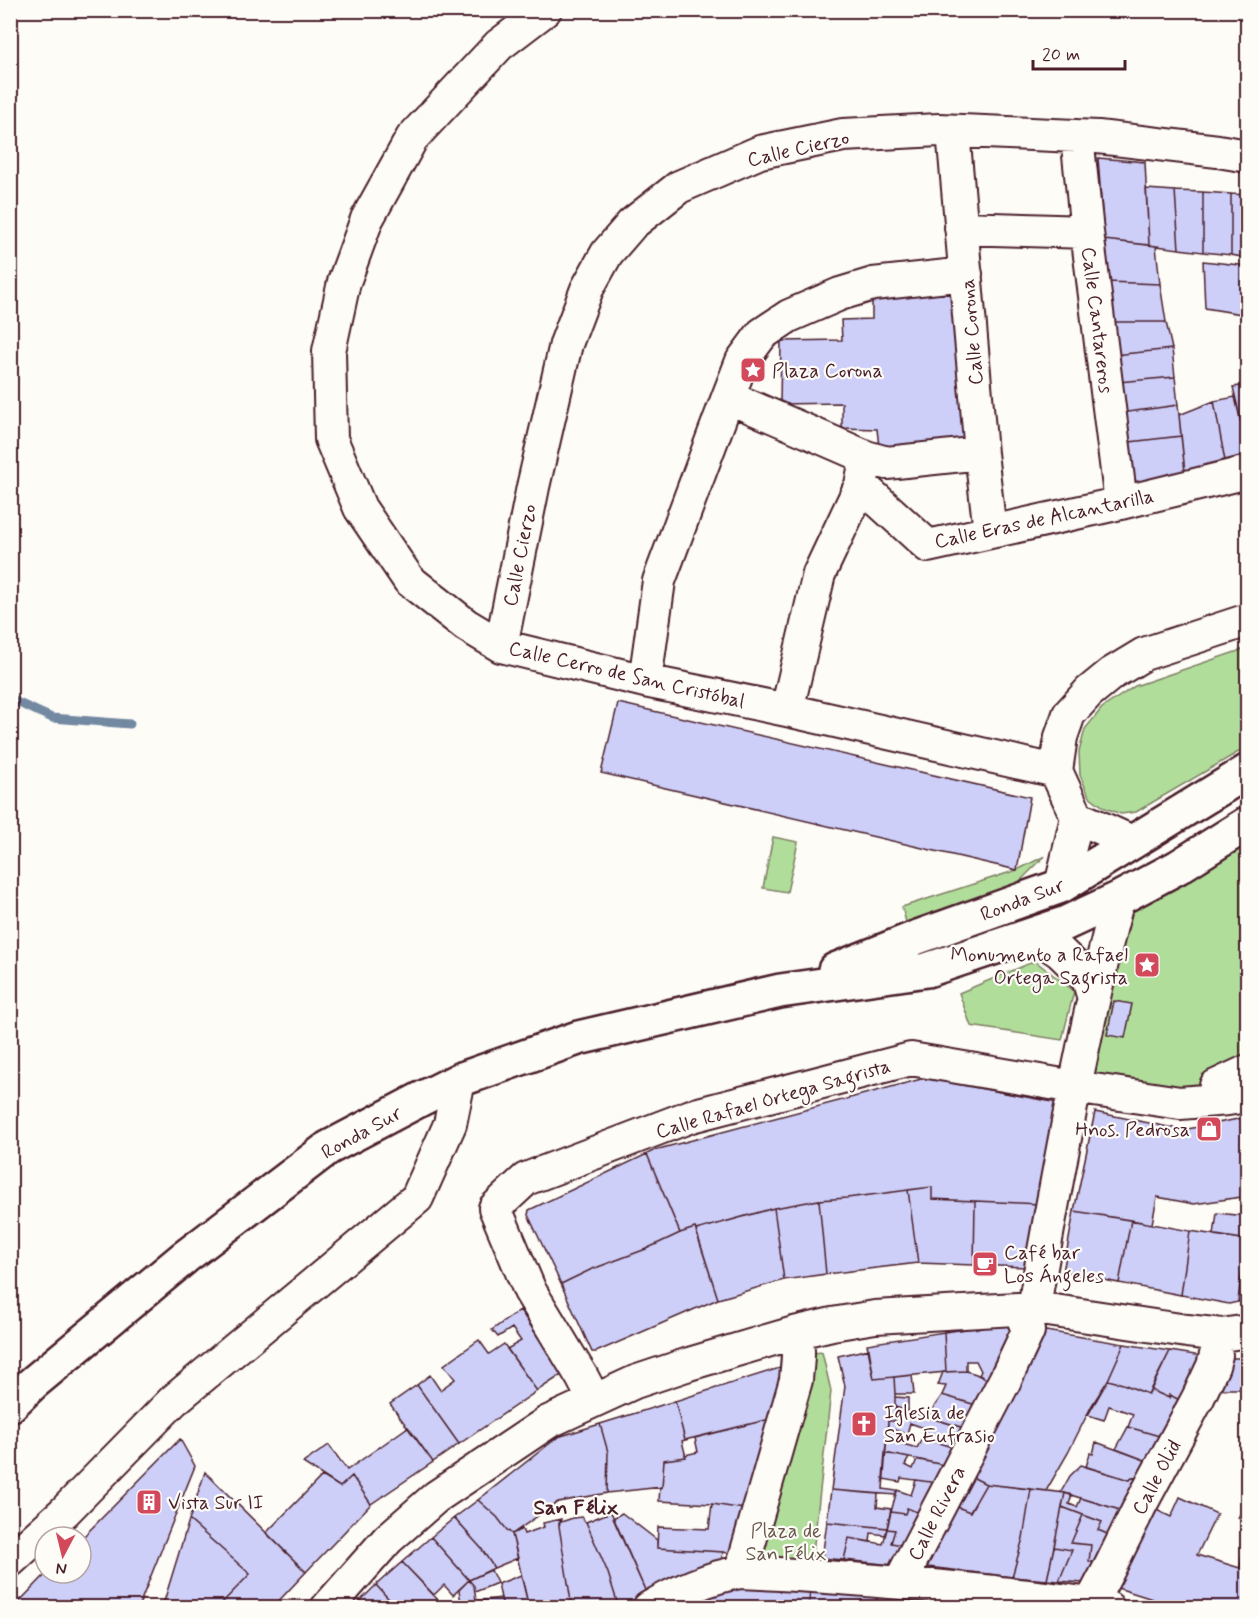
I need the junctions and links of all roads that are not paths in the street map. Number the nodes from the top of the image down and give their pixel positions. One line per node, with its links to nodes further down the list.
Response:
1 (545, 10): 15 (street, Calle Cerro de San Cristóbal)
2 (953, 131): 3 (street, Calle Cierzo); 5 (street, Calle Corona); 15 (street, Calle Cierzo)
3 (1077, 136): 4 (street, Calle Cierzo); 6 (street, Calle Cantareros)
4 (1248, 156)
5 (961, 228): 6 (street); 7 (street, Calle Corona)
6 (1087, 232): 12 (street, Calle Cantareros)
7 (966, 274): 8 (street); 9 (street, Calle Corona)
8 (728, 398): 10 (street); 16 (street)
9 (981, 453): 10 (street); 13 (street, Calle Corona)
10 (863, 471): 13 (street, Calle Eras de Alcantarilla); 17 (street)
11 (1248, 472): 12 (street, Calle Eras de Alcantarilla)
12 (1121, 503): 13 (street, Calle Eras de Alcantarilla)
13 (990, 532)
14 (1248, 620): 18 (street)
15 (501, 645): 16 (street, Calle Cerro de San Cristóbal)
16 (645, 681): 17 (street, Calle Cerro de San Cristóbal)
17 (787, 710): 18 (street, Calle Cerro de San Cristóbal)
18 (1056, 771): 20 (street)
19 (1248, 771): 22 (main road, Ronda Sur)
20 (1077, 817): 22 (street); 23 (street)
21 (1248, 823): 24 (main road, Ronda Sur)
22 (1132, 842): 23 (main road, Ronda Sur)
23 (1061, 886): 26 (main road, Ronda Sur)
24 (1118, 899): 25 (main road, Ronda Sur); 27 (street, Calle Rivera)
25 (1034, 934): 26 (main road, Ronda Sur); 27 (street)
26 (780, 991): 29 (main road, Ronda Sur)
27 (1093, 995): 30 (street, Calle Rivera)
28 (1248, 1071): 32 (street)
29 (459, 1080): 38 (main road, Ronda Sur); 39 (street)
30 (1074, 1087): 32 (street, Calle Rafael Ortega Sagrista); 33 (street, Calle Rivera); 37 (street, Calle Rafael Ortega Sagrista)
31 (1248, 1096): 32 (street, Calle Rafael Ortega Sagrista)
32 (1214, 1100)
33 (1030, 1314): 34 (street); 35 (street); 41 (street, Calle Rivera)
34 (1248, 1331)
35 (794, 1333): 37 (street); 40 (street)
36 (1216, 1355): 42 (street, Calle Olid)
37 (594, 1400): 43 (street)
38 (10, 1405)
39 (10, 1561)
40 (741, 1572): 42 (street); 44 (street)
41 (903, 1576)
42 (1100, 1603)
43 (327, 1608)
44 (649, 1608)

